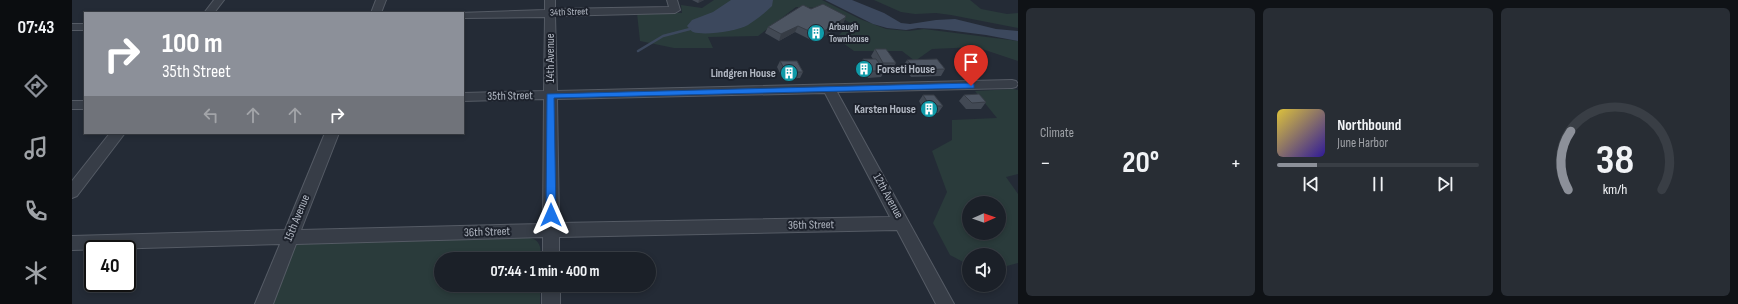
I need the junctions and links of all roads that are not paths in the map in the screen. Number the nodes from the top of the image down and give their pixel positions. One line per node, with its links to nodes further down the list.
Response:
1 (219, 0): 5 (street)
2 (381, 0): 6 (street)
3 (674, 5): 4 (street, 34th Street)
4 (550, 6): 7 (street, 34th Street); 12 (street, 14th Avenue)
5 (211, 12)
6 (376, 12)
7 (464, 14)
8 (72, 27): 9 (street)
9 (84, 27)
10 (1012, 84): 11 (street, 35th Street)
11 (829, 89): 12 (street, 35th Street); 19 (street, 12th Avenue)
12 (550, 96): 13 (street, 35th Street); 20 (street, 14th Avenue)
13 (464, 98)
14 (72, 105): 15 (street)
15 (84, 105)
16 (117, 134): 18 (street)
17 (332, 134): 21 (street, 15th Avenue)
18 (72, 192)
19 (902, 223): 20 (street, 36th Street); 27 (street, 12th Avenue)
20 (551, 230): 21 (street, 36th Street); 23 (street, 14th Avenue)
21 (289, 238): 22 (street, 36th Street); 25 (street, 15th Avenue)
22 (72, 243)
23 (551, 252)
24 (551, 292): 26 (street)
25 (264, 304)
26 (551, 304)
27 (945, 304)

